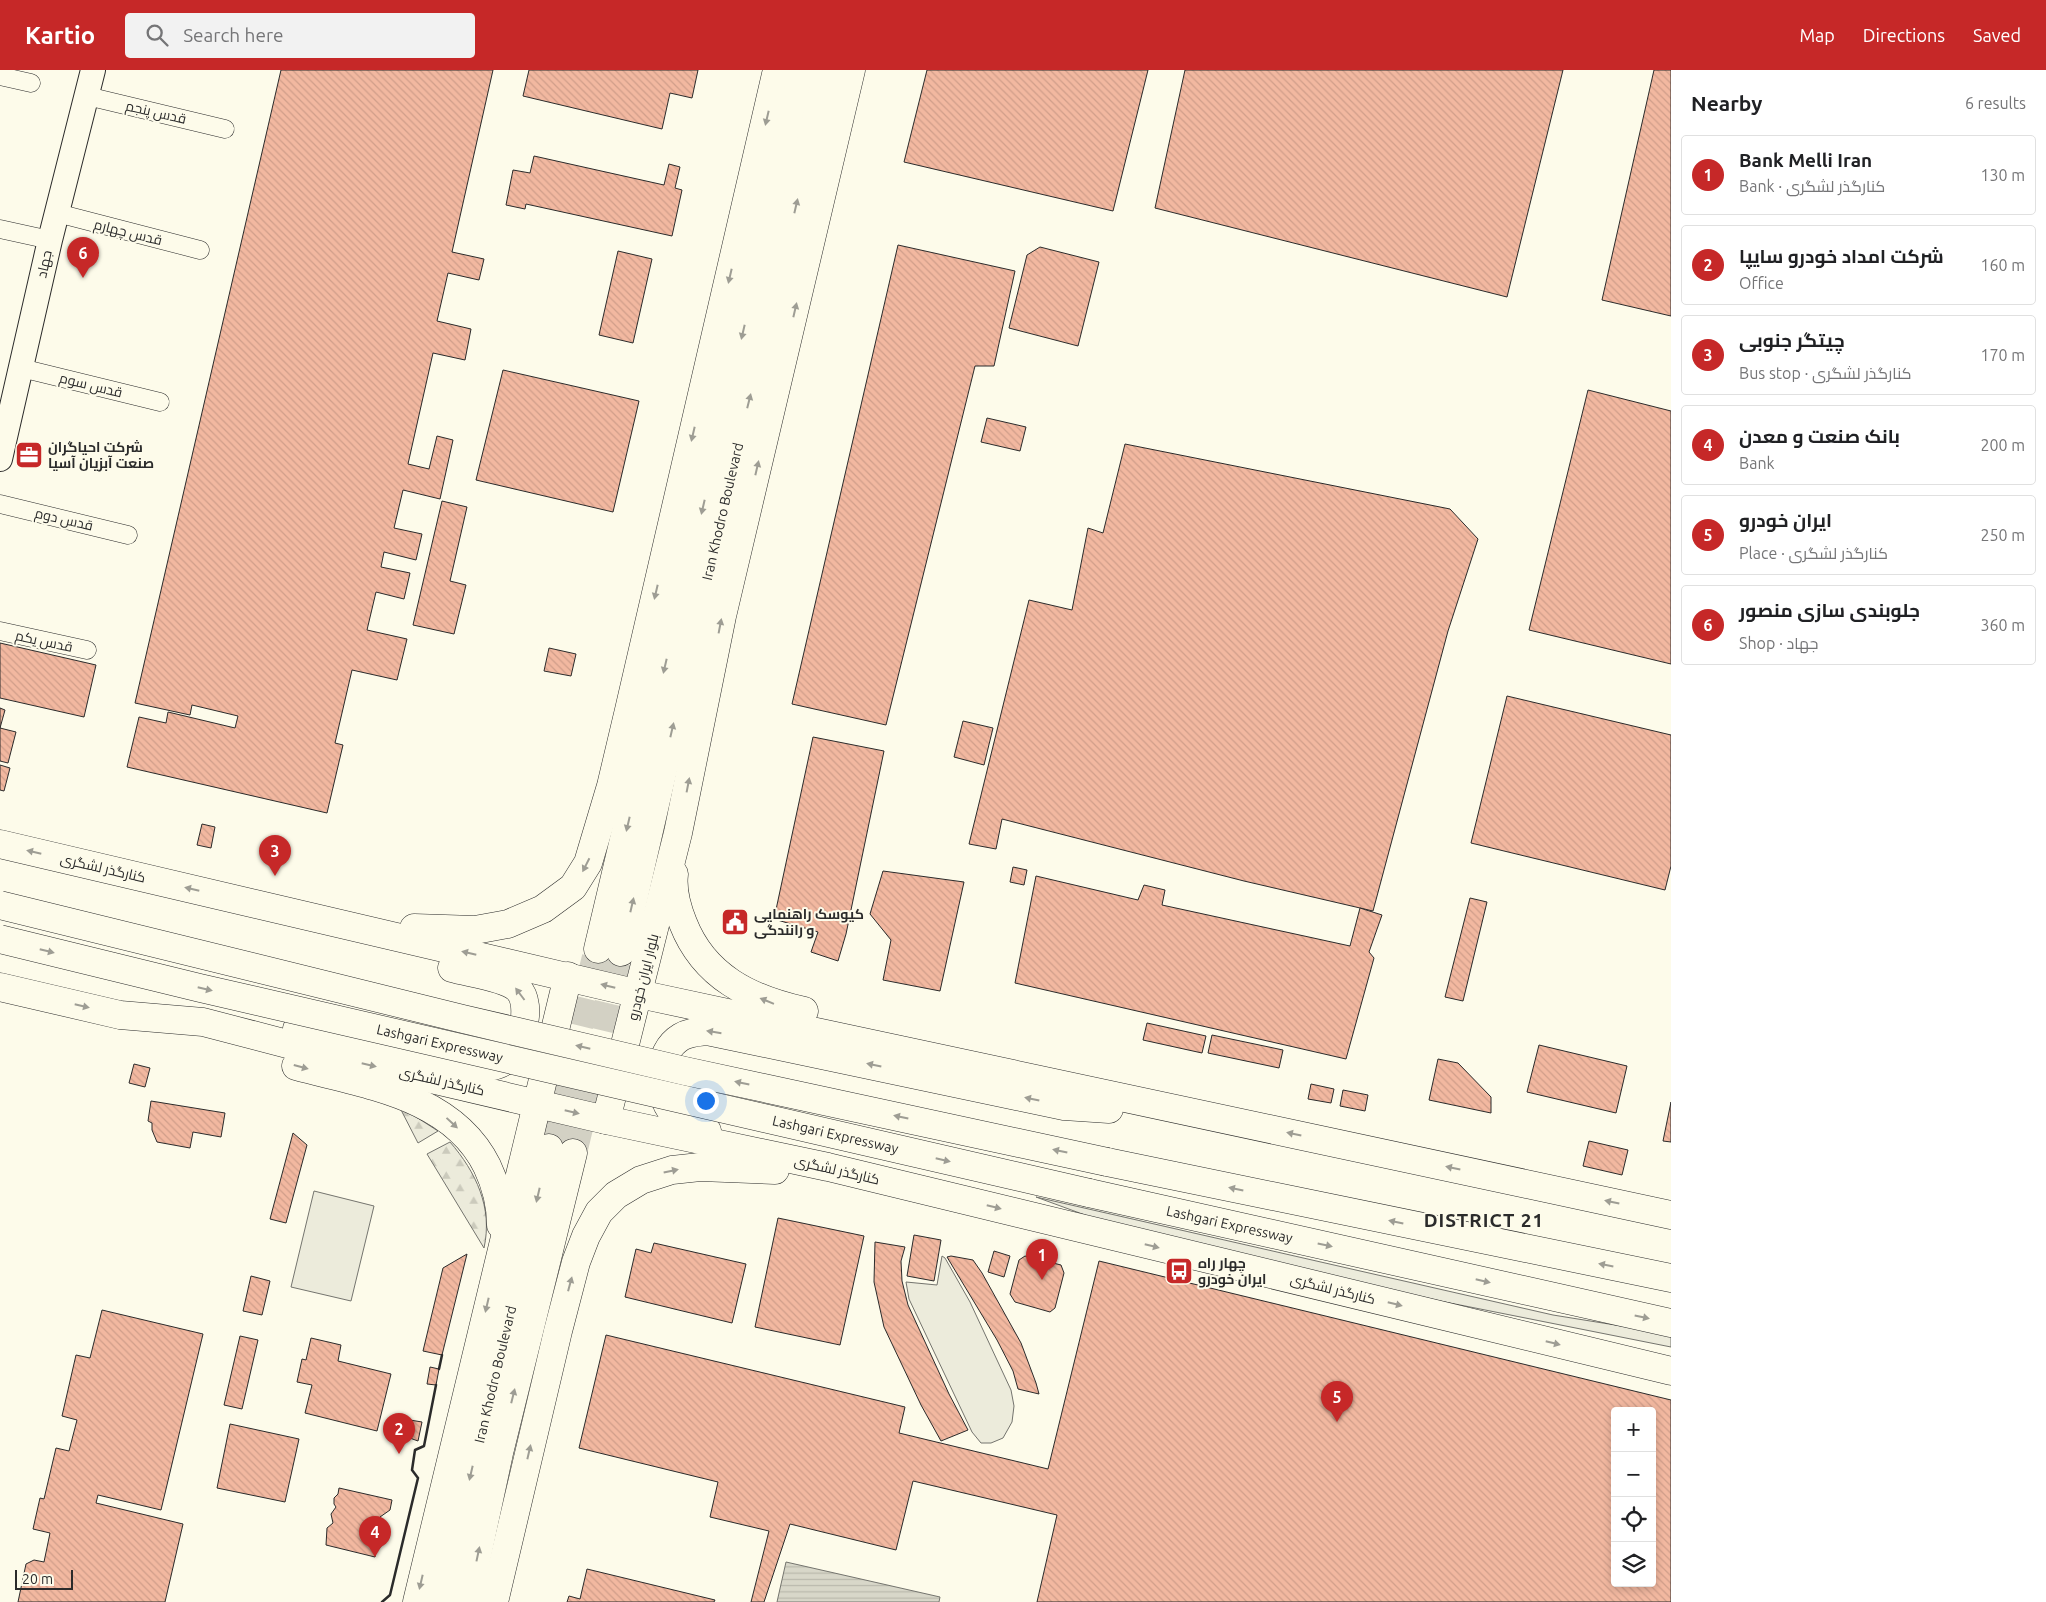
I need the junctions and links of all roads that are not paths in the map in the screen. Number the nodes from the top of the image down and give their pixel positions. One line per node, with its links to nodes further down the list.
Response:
1 (93, 70): 8 (street, جهاد)
2 (777, 70): 27 (main road, one-way to 27)
3 (803, 70): 14 (main road, Iran Khodro Boulevard)
4 (828, 70): 14 (main road, Iran Khodro Boulevard, one-way to 4)
5 (851, 70): 23 (main road, Iran Khodro Boulevard, one-way to 5)
6 (1, 74): 7 (street)
7 (31, 83)
8 (86, 96): 9 (street, قدس پنجم); 10 (street, جهاد)
9 (225, 129)
10 (56, 213): 12 (street, جهاد); 13 (street, قدس چهارم)
11 (0, 229): 12 (street)
12 (50, 240): 15 (street, جهاد)
13 (200, 250)
14 (773, 252): 29 (main road, Iran Khodro Boulevard)
15 (21, 368): 16 (street, جهاد); 17 (street, قدس سوم)
16 (8, 393): 18 (street, جهاد)
17 (160, 402)
18 (0, 459)
19 (0, 504): 20 (street, قدس دوم)
20 (128, 534)
21 (0, 631): 22 (street, قدس یکم)
22 (87, 650)
23 (678, 833): 32 (main road, بلوار ایران خودرو); 36 (main road, one-way to 23)
24 (0, 844): 25 (main road, کنارگذر لشگری, one-way to 24)
25 (228, 897): 27 (main road, کنارگذر لشگری); 34 (main road, one-way to 25)
26 (0, 905): 42 (main road, one-way to 26, bridge)
27 (338, 923): 30 (main road, کنارگذر لشگری, one-way to 27)
28 (0, 939): 43 (main road, Lashgari Expressway, one-way to 43, bridge)
29 (609, 950)
30 (568, 976): 32 (main road, کنارگذر لشگری, one-way to 30); 35 (main road)
31 (0, 987): 33 (main road, کنارگذر لشگری, one-way to 33)
32 (639, 994): 36 (main road, کنارگذر لشگری); 37 (main road, بلوار ایران خودرو)
33 (120, 1015): 34 (main road, کنارگذر لشگری); 41 (main road, one-way to 41)
34 (203, 1022): 35 (main road, کنارگذر لشگری, one-way to 35)
35 (537, 1104): 37 (main road, کنارگذر لشگری, one-way to 37); 41 (main road)
36 (1220, 1118): 38 (main road, one-way to 38); 40 (main road, کنارگذر لشگری, one-way to 36)
37 (606, 1120): 38 (main road, کنارگذر لشگری)
38 (828, 1167): 39 (main road, کنارگذر لشگری)
39 (908, 1187): 44 (main road, کنارگذر لشگری, one-way to 44); 48 (main road, one-way to 39)
40 (1667, 1214)
41 (499, 1257): 45 (main road, Iran Khodro Boulevard, one-way to 45)
42 (1671, 1278)
43 (1671, 1323)
44 (1671, 1371)
45 (417, 1602)
46 (441, 1602): 47 (main road, Iran Khodro Boulevard, one-way to 46)
47 (467, 1602)
48 (494, 1602)

